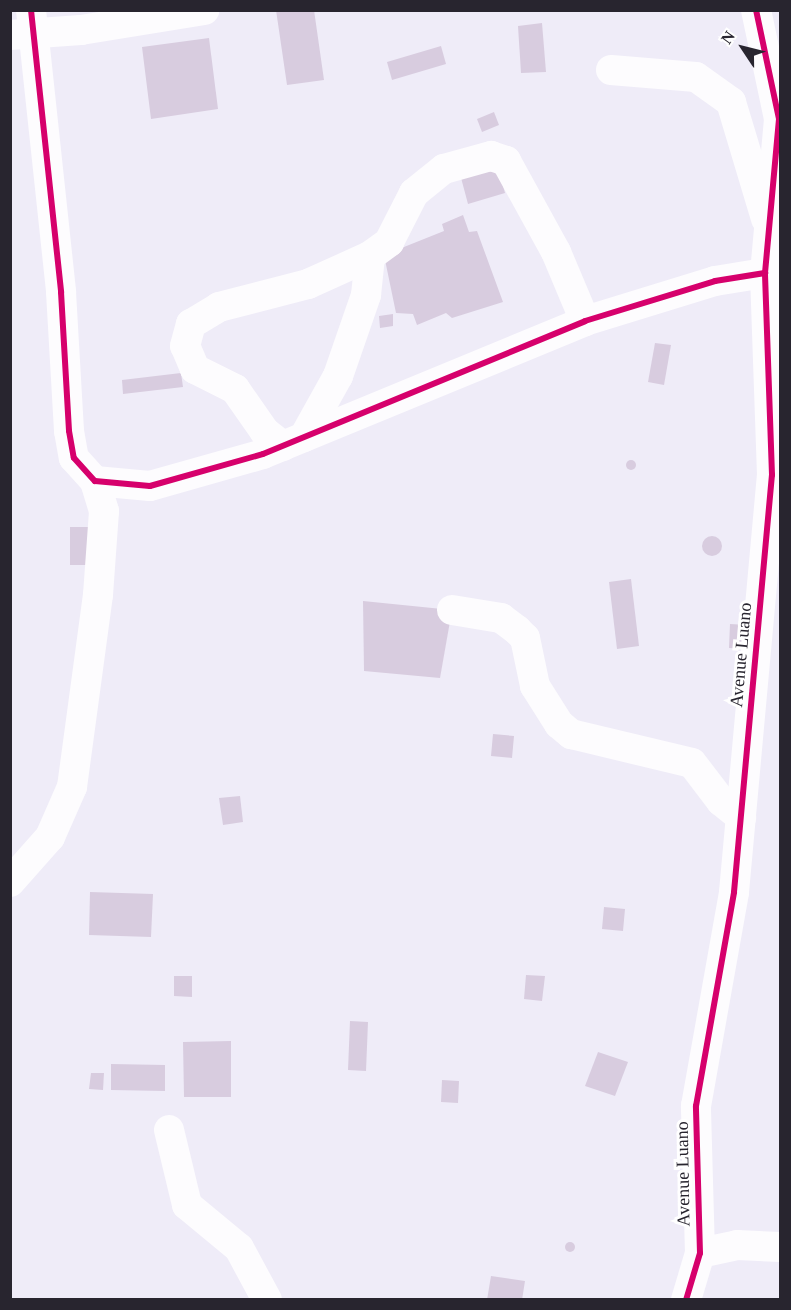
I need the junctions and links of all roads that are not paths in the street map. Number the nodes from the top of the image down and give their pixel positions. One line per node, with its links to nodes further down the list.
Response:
1 (204, 10): 3 (street)
2 (756, 10): 5 (street, Avenue Luano)
3 (24, 26): 10 (street)
4 (611, 70): 5 (street)
5 (774, 221): 7 (street, Avenue Luano)
6 (370, 256): 8 (street); 9 (street); 9 (street)
7 (765, 273): 8 (street); 12 (street, Avenue Luano)
8 (585, 321): 9 (street)
9 (294, 441): 10 (street)
10 (95, 482): 13 (street)
11 (452, 610): 12 (street)
12 (741, 817): 16 (street, Avenue Luano)
13 (10, 882)
14 (170, 1130): 17 (street)
15 (780, 1247): 16 (street)
16 (700, 1253): 18 (street, Avenue Luano)
17 (267, 1299)
18 (686, 1299)

